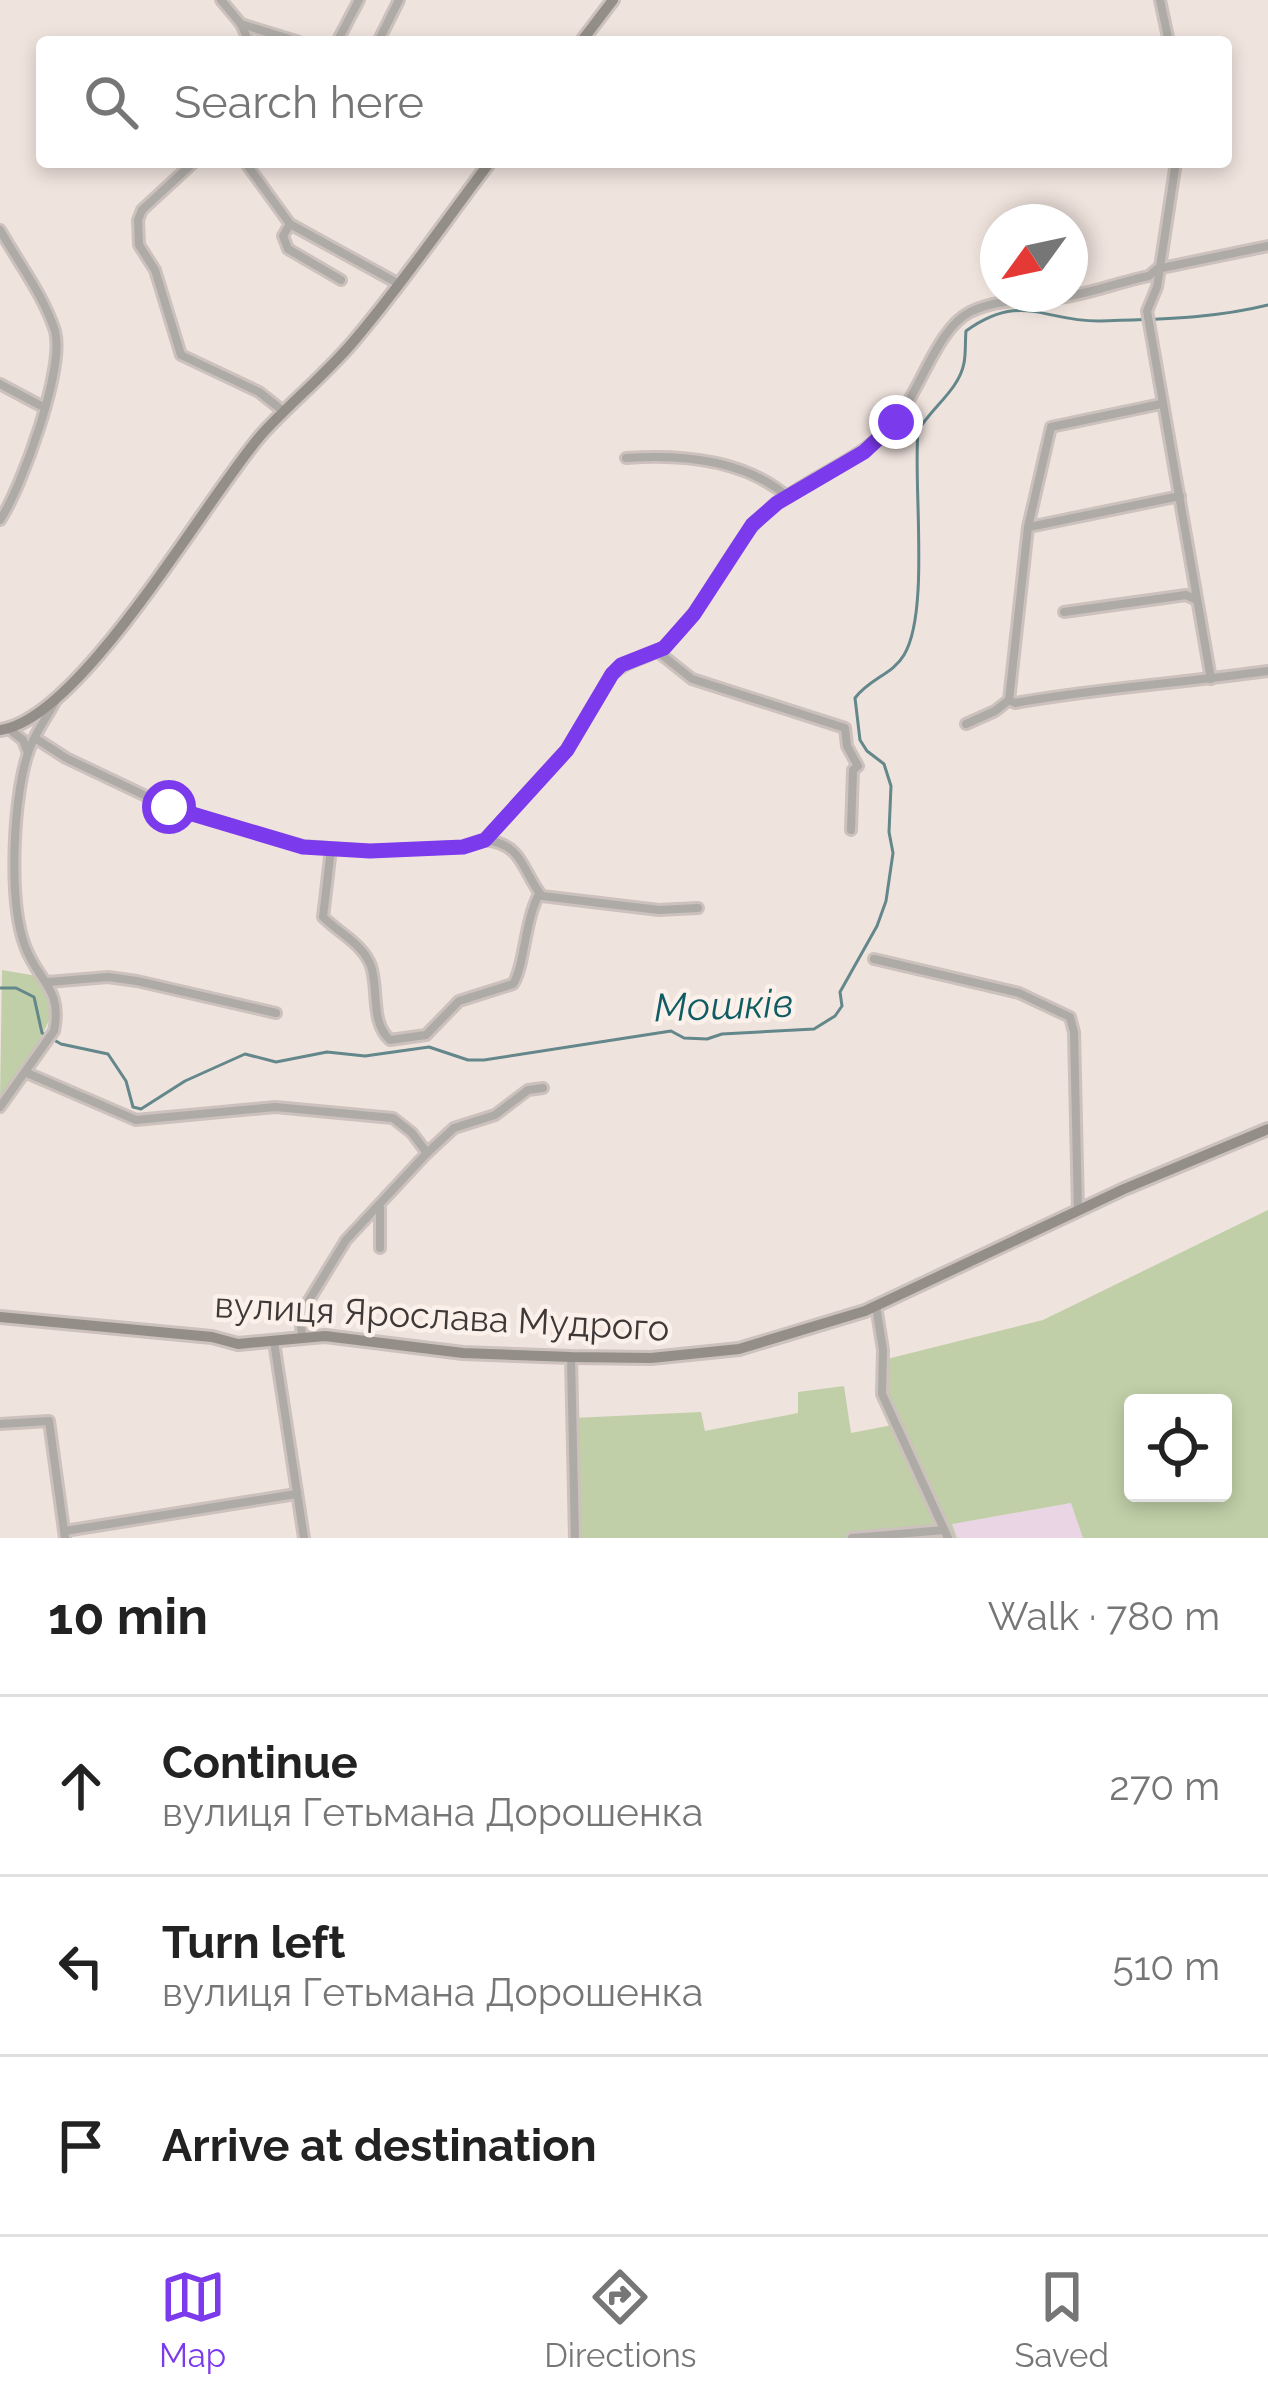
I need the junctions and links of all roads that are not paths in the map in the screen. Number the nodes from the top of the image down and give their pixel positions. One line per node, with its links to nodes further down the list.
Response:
1 (221, 0): 6 (street)
2 (359, 0): 9 (street)
3 (399, 0): 10 (street)
4 (613, 0): 11 (main road)
5 (1160, 0): 12 (street)
6 (241, 24): 7 (street); 8 (street)
7 (246, 36)
8 (280, 36)
9 (341, 36)
10 (381, 36)
11 (586, 36)
12 (1168, 36)
13 (188, 168): 26 (street)
14 (249, 168): 17 (street)
15 (486, 168): 22 (main road)
16 (1175, 168): 20 (street)
17 (290, 224): 21 (street); 22 (street)
18 (0, 230): 25 (street)
19 (1268, 246): 20 (street)
20 (1157, 269): 24 (street); 29 (street)
21 (341, 280)
22 (399, 284): 26 (main road)
23 (0, 384): 25 (street)
24 (1161, 404): 28 (street); 31 (street)
25 (45, 407): 30 (street)
26 (284, 412): 37 (main road)
27 (626, 458): 29 (street)
28 (1180, 496): 31 (street); 32 (street)
29 (788, 497): 34 (street)
30 (0, 520)
31 (1028, 527): 38 (street)
32 (1196, 600): 33 (street); 36 (street)
33 (1064, 612)
34 (657, 651): 43 (street); 44 (street)
35 (1268, 671): 36 (street)
36 (1211, 679): 38 (street)
37 (56, 699): 40 (main road); 41 (street)
38 (1009, 700): 39 (street)
39 (966, 724)
40 (3, 729): 42 (street)
41 (34, 738): 42 (street); 45 (street)
42 (28, 753): 49 (street)
43 (851, 830)
44 (485, 840): 45 (street); 46 (street)
45 (331, 849): 46 (street)
46 (538, 894): 47 (street)
47 (698, 908)
48 (874, 959): 57 (street)
49 (47, 982): 50 (street); 51 (street)
50 (276, 1012)
51 (27, 1072): 53 (street); 55 (street)
52 (543, 1088): 55 (street)
53 (0, 1107)
54 (1268, 1129): 57 (main road, вулиця Ярослава Мудрого)
55 (428, 1154): 56 (street)
56 (380, 1205): 58 (street); 61 (street)
57 (1078, 1211): 59 (main road, вулиця Ярослава Мудрого)
58 (380, 1248)
59 (876, 1306): 63 (main road, вулиця Ярослава Мудрого); 66 (street)
60 (0, 1317): 62 (main road, вулиця Ярослава Мудрого)
61 (302, 1336): 62 (main road, вулиця Ярослава Мудрого); 63 (main road, вулиця Ярослава Мудрого)
62 (274, 1342): 65 (street)
63 (571, 1358): 69 (street)
64 (0, 1424): 67 (street)
65 (296, 1494): 67 (street); 68 (street)
66 (946, 1534): 70 (street)
67 (65, 1535)
68 (304, 1538)
69 (574, 1538)
70 (852, 1538)

